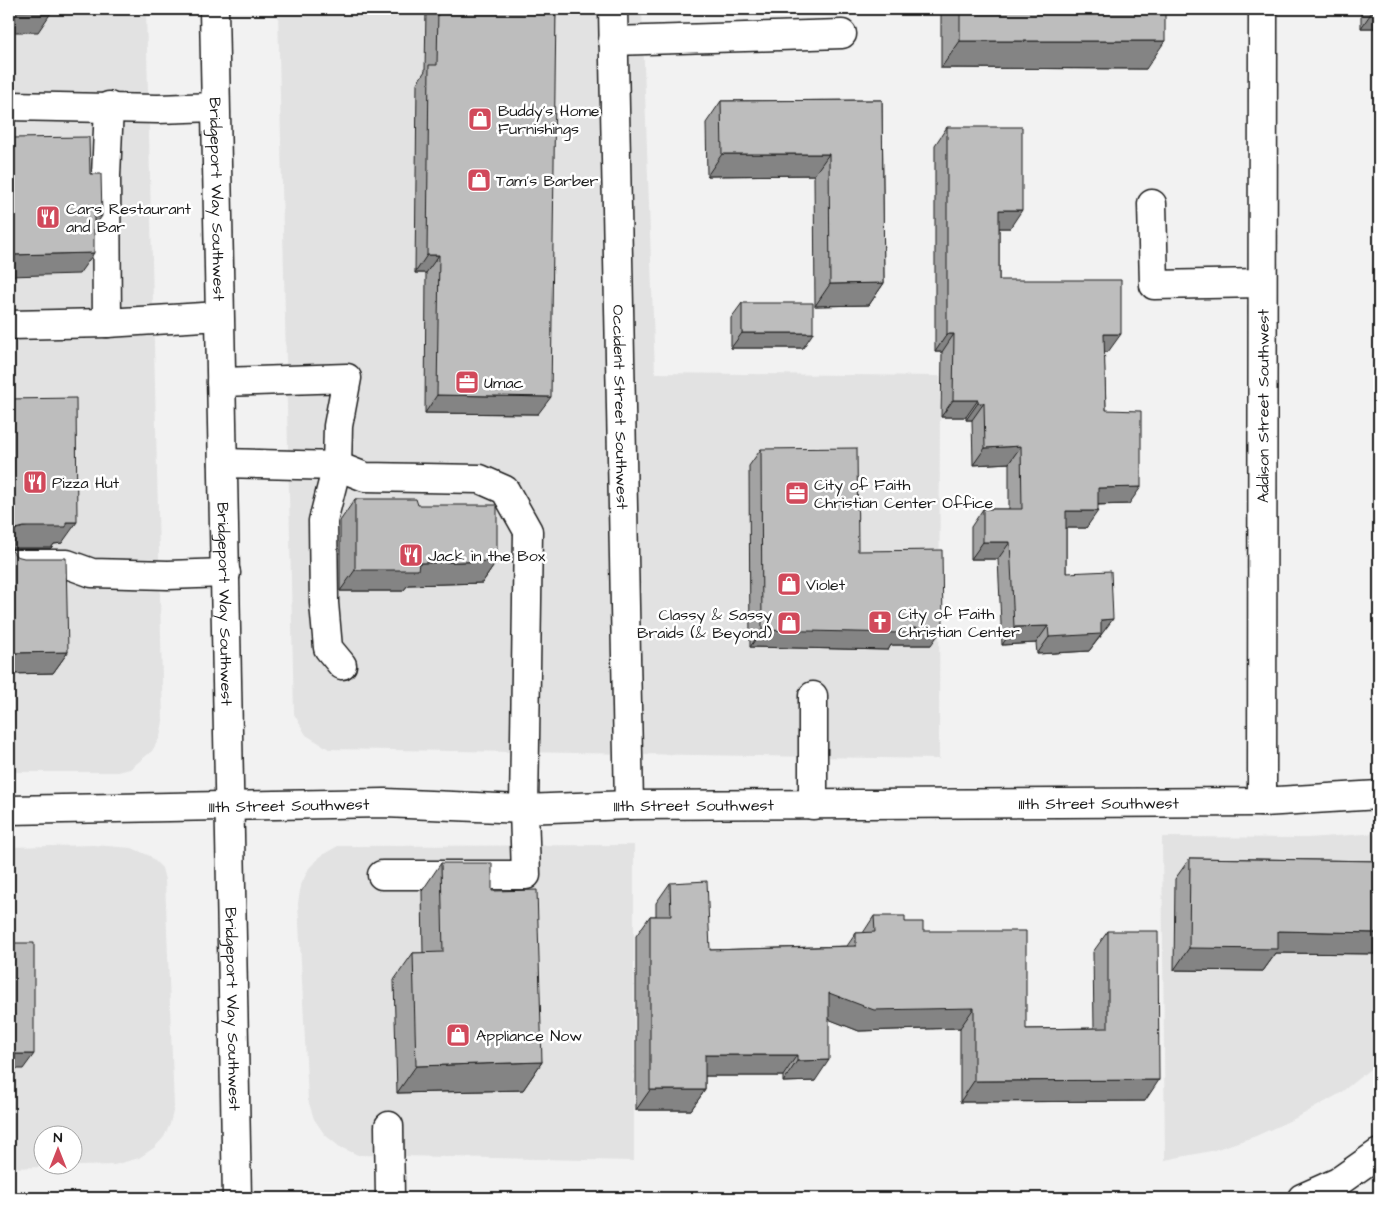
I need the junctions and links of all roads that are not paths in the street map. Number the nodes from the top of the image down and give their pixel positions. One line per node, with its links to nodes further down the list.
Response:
1 (214, 9): 8 (street, Bridgeport Way Southwest)
2 (613, 9): 5 (street, Occident Street Southwest)
3 (1263, 9): 10 (street, Addison Street Southwest)
4 (842, 34): 5 (street)
5 (613, 41): 25 (street, Occident Street Southwest)
6 (9, 106): 7 (street)
7 (110, 106): 8 (street); 12 (street)
8 (215, 107): 11 (street, Bridgeport Way Southwest)
9 (1152, 204): 10 (street)
10 (1262, 283): 22 (street, Addison Street Southwest)
11 (219, 316): 12 (street); 14 (street, Bridgeport Way Southwest)
12 (107, 323): 13 (street)
13 (9, 325)
14 (221, 382): 15 (street, Bridgeport Way Southwest); 16 (street)
15 (223, 463): 16 (street); 18 (street, Bridgeport Way Southwest)
16 (337, 466): 19 (street); 26 (street)
17 (9, 564): 18 (street)
18 (226, 573): 23 (street, Bridgeport Way Southwest)
19 (342, 665)
20 (813, 696): 24 (street)
21 (1379, 795): 22 (street, 111th Street Southwest)
22 (1262, 802): 24 (street, 111th Street Southwest)
23 (231, 804): 26 (street, 111th Street Southwest); 27 (street, 111th Street Southwest); 32 (street, Bridgeport Way Southwest)
24 (813, 804): 25 (street, 111th Street Southwest)
25 (629, 805): 26 (street, 111th Street Southwest)
26 (524, 809): 28 (street)
27 (9, 810)
28 (382, 875)
29 (389, 1126): 33 (street)
30 (1379, 1153): 31 (street)
31 (1342, 1190): 34 (street)
32 (237, 1198)
33 (390, 1198)
34 (1302, 1198)

